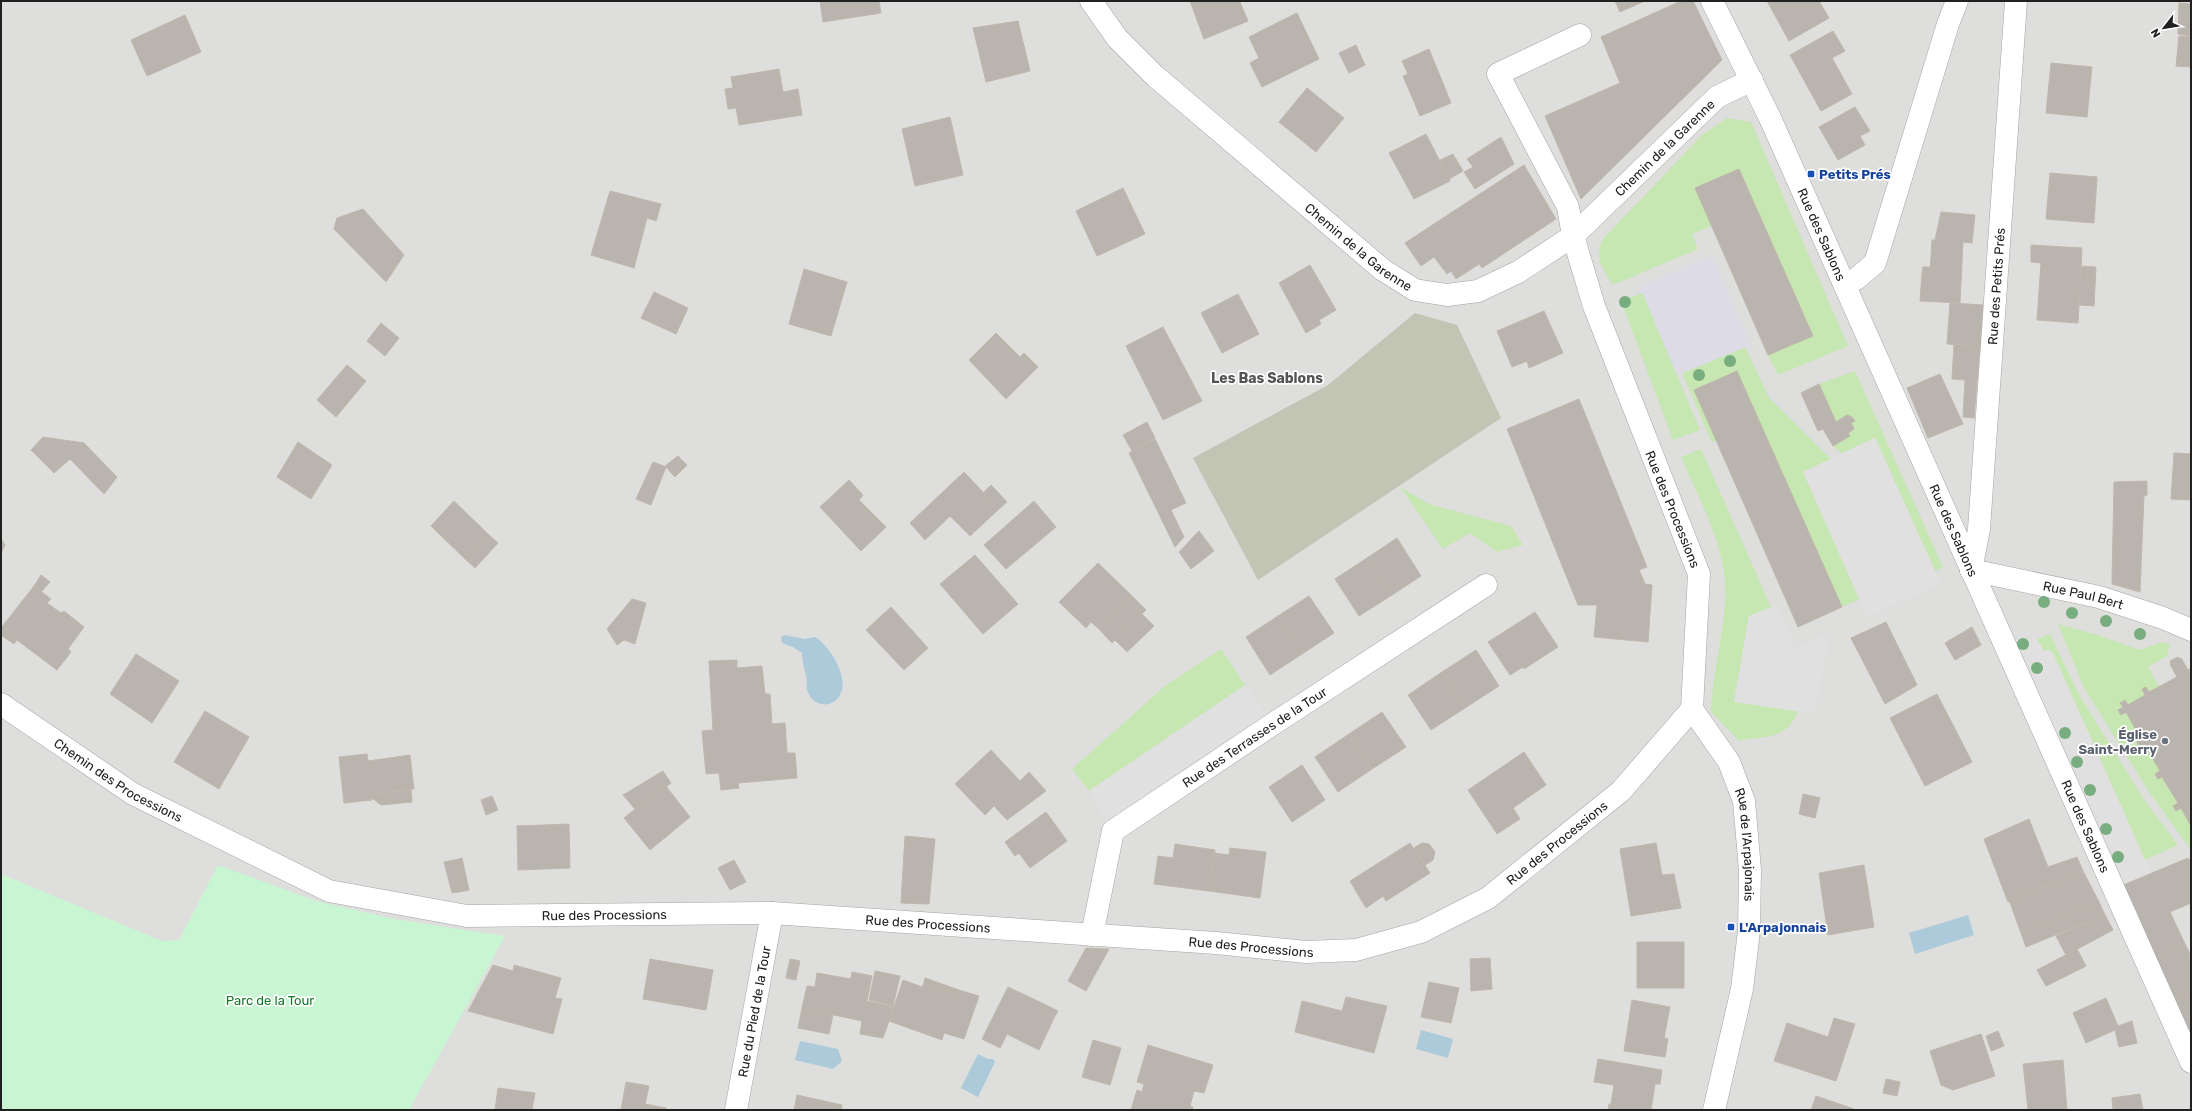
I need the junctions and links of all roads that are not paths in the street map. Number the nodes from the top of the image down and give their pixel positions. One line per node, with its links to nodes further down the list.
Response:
1 (1092, 1): 7 (street, Chemin de la Garenne)
2 (1712, 1): 6 (street, Rue des Sablons)
3 (1957, 1): 8 (street)
4 (2016, 1): 9 (street, Rue des Petits Prés)
5 (1580, 35): 7 (street, Rue des Processions)
6 (1752, 80): 7 (street, Chemin de la Garenne); 8 (street, Rue des Sablons)
7 (1573, 236): 13 (street, Rue des Processions)
8 (1845, 284): 9 (street, Rue des Sablons)
9 (1971, 570): 11 (street, Rue Paul Bert); 17 (street, Rue des Sablons)
10 (1486, 585): 16 (street, Rue des Terrasses de la Tour)
11 (2191, 630)
12 (1, 704): 14 (street, Chemin des Processions)
13 (1692, 710): 16 (street, Rue des Processions); 19 (street, Rue de l'Arpajonais)
14 (242, 848): 15 (street, Rue des Processions)
15 (772, 913): 16 (street, Rue des Processions); 18 (street, Rue du Pied de la Tour)
16 (1092, 935)
17 (2191, 1062)
18 (736, 1110)
19 (1714, 1110)

